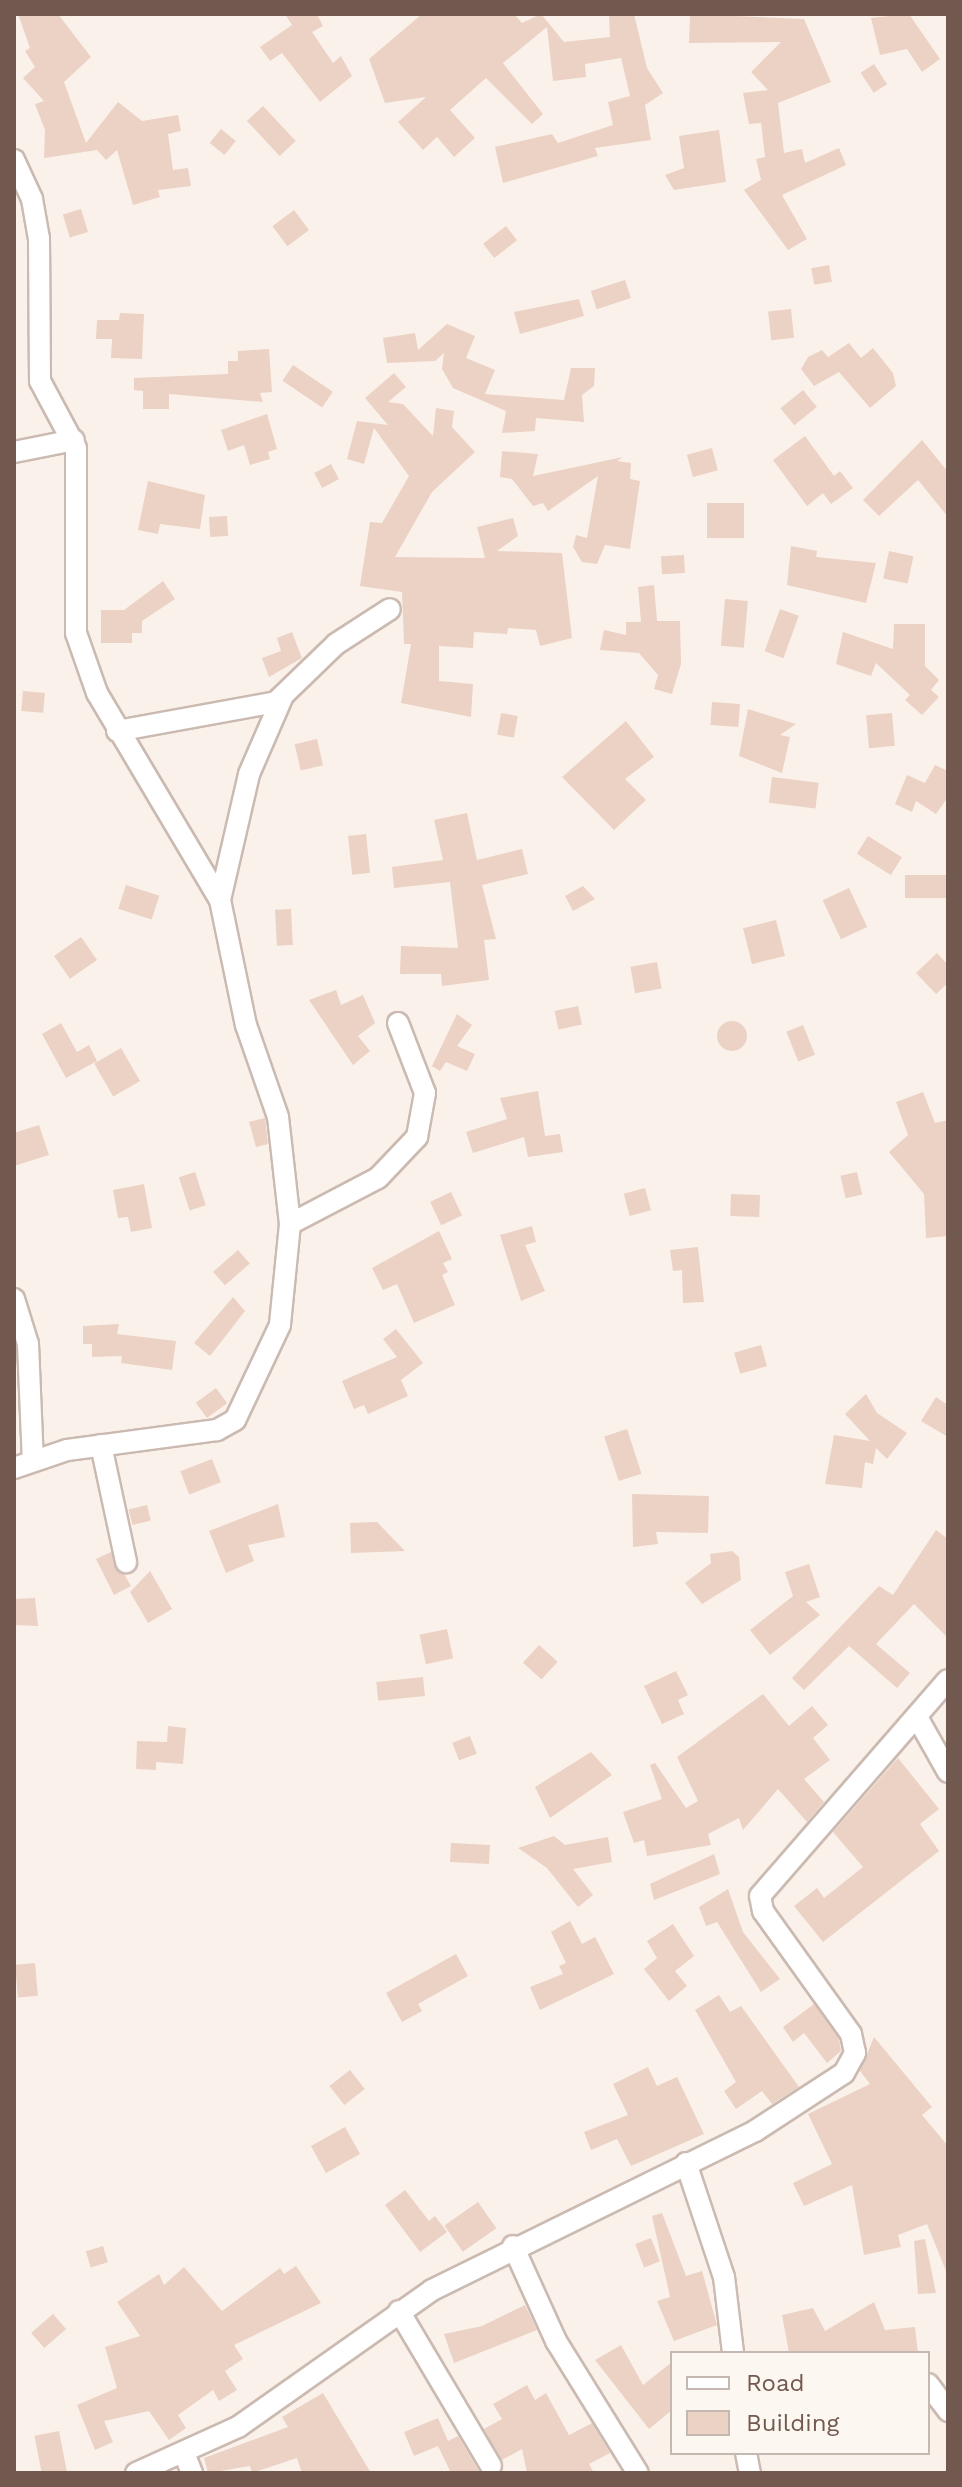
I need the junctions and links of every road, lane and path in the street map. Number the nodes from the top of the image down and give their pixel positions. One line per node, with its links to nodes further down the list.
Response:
1 (14, 160): 2 (street)
2 (74, 440): 3 (street); 6 (street)
3 (14, 452)
4 (390, 609): 5 (street)
5 (282, 698): 6 (street); 7 (street)
6 (117, 731): 7 (street)
7 (220, 900): 9 (street)
8 (398, 1023): 9 (street)
9 (290, 1224): 12 (street)
10 (14, 1299): 11 (street)
11 (36, 1429): 13 (street); 14 (street)
12 (101, 1445): 13 (street); 15 (street)
13 (67, 1450): 14 (street)
14 (24, 1464)
15 (126, 1562)
16 (948, 1680): 17 (street)
17 (917, 1717): 18 (street); 19 (street)
18 (948, 1772)
19 (686, 2163): 20 (street); 22 (street)
20 (513, 2246): 21 (street); 29 (street)
21 (399, 2311): 25 (street); 26 (street)
22 (733, 2351)
23 (930, 2387): 24 (street)
24 (948, 2411)
25 (184, 2453): 27 (street); 28 (street)
26 (491, 2466)
27 (136, 2473)
28 (192, 2473)
29 (638, 2473)

